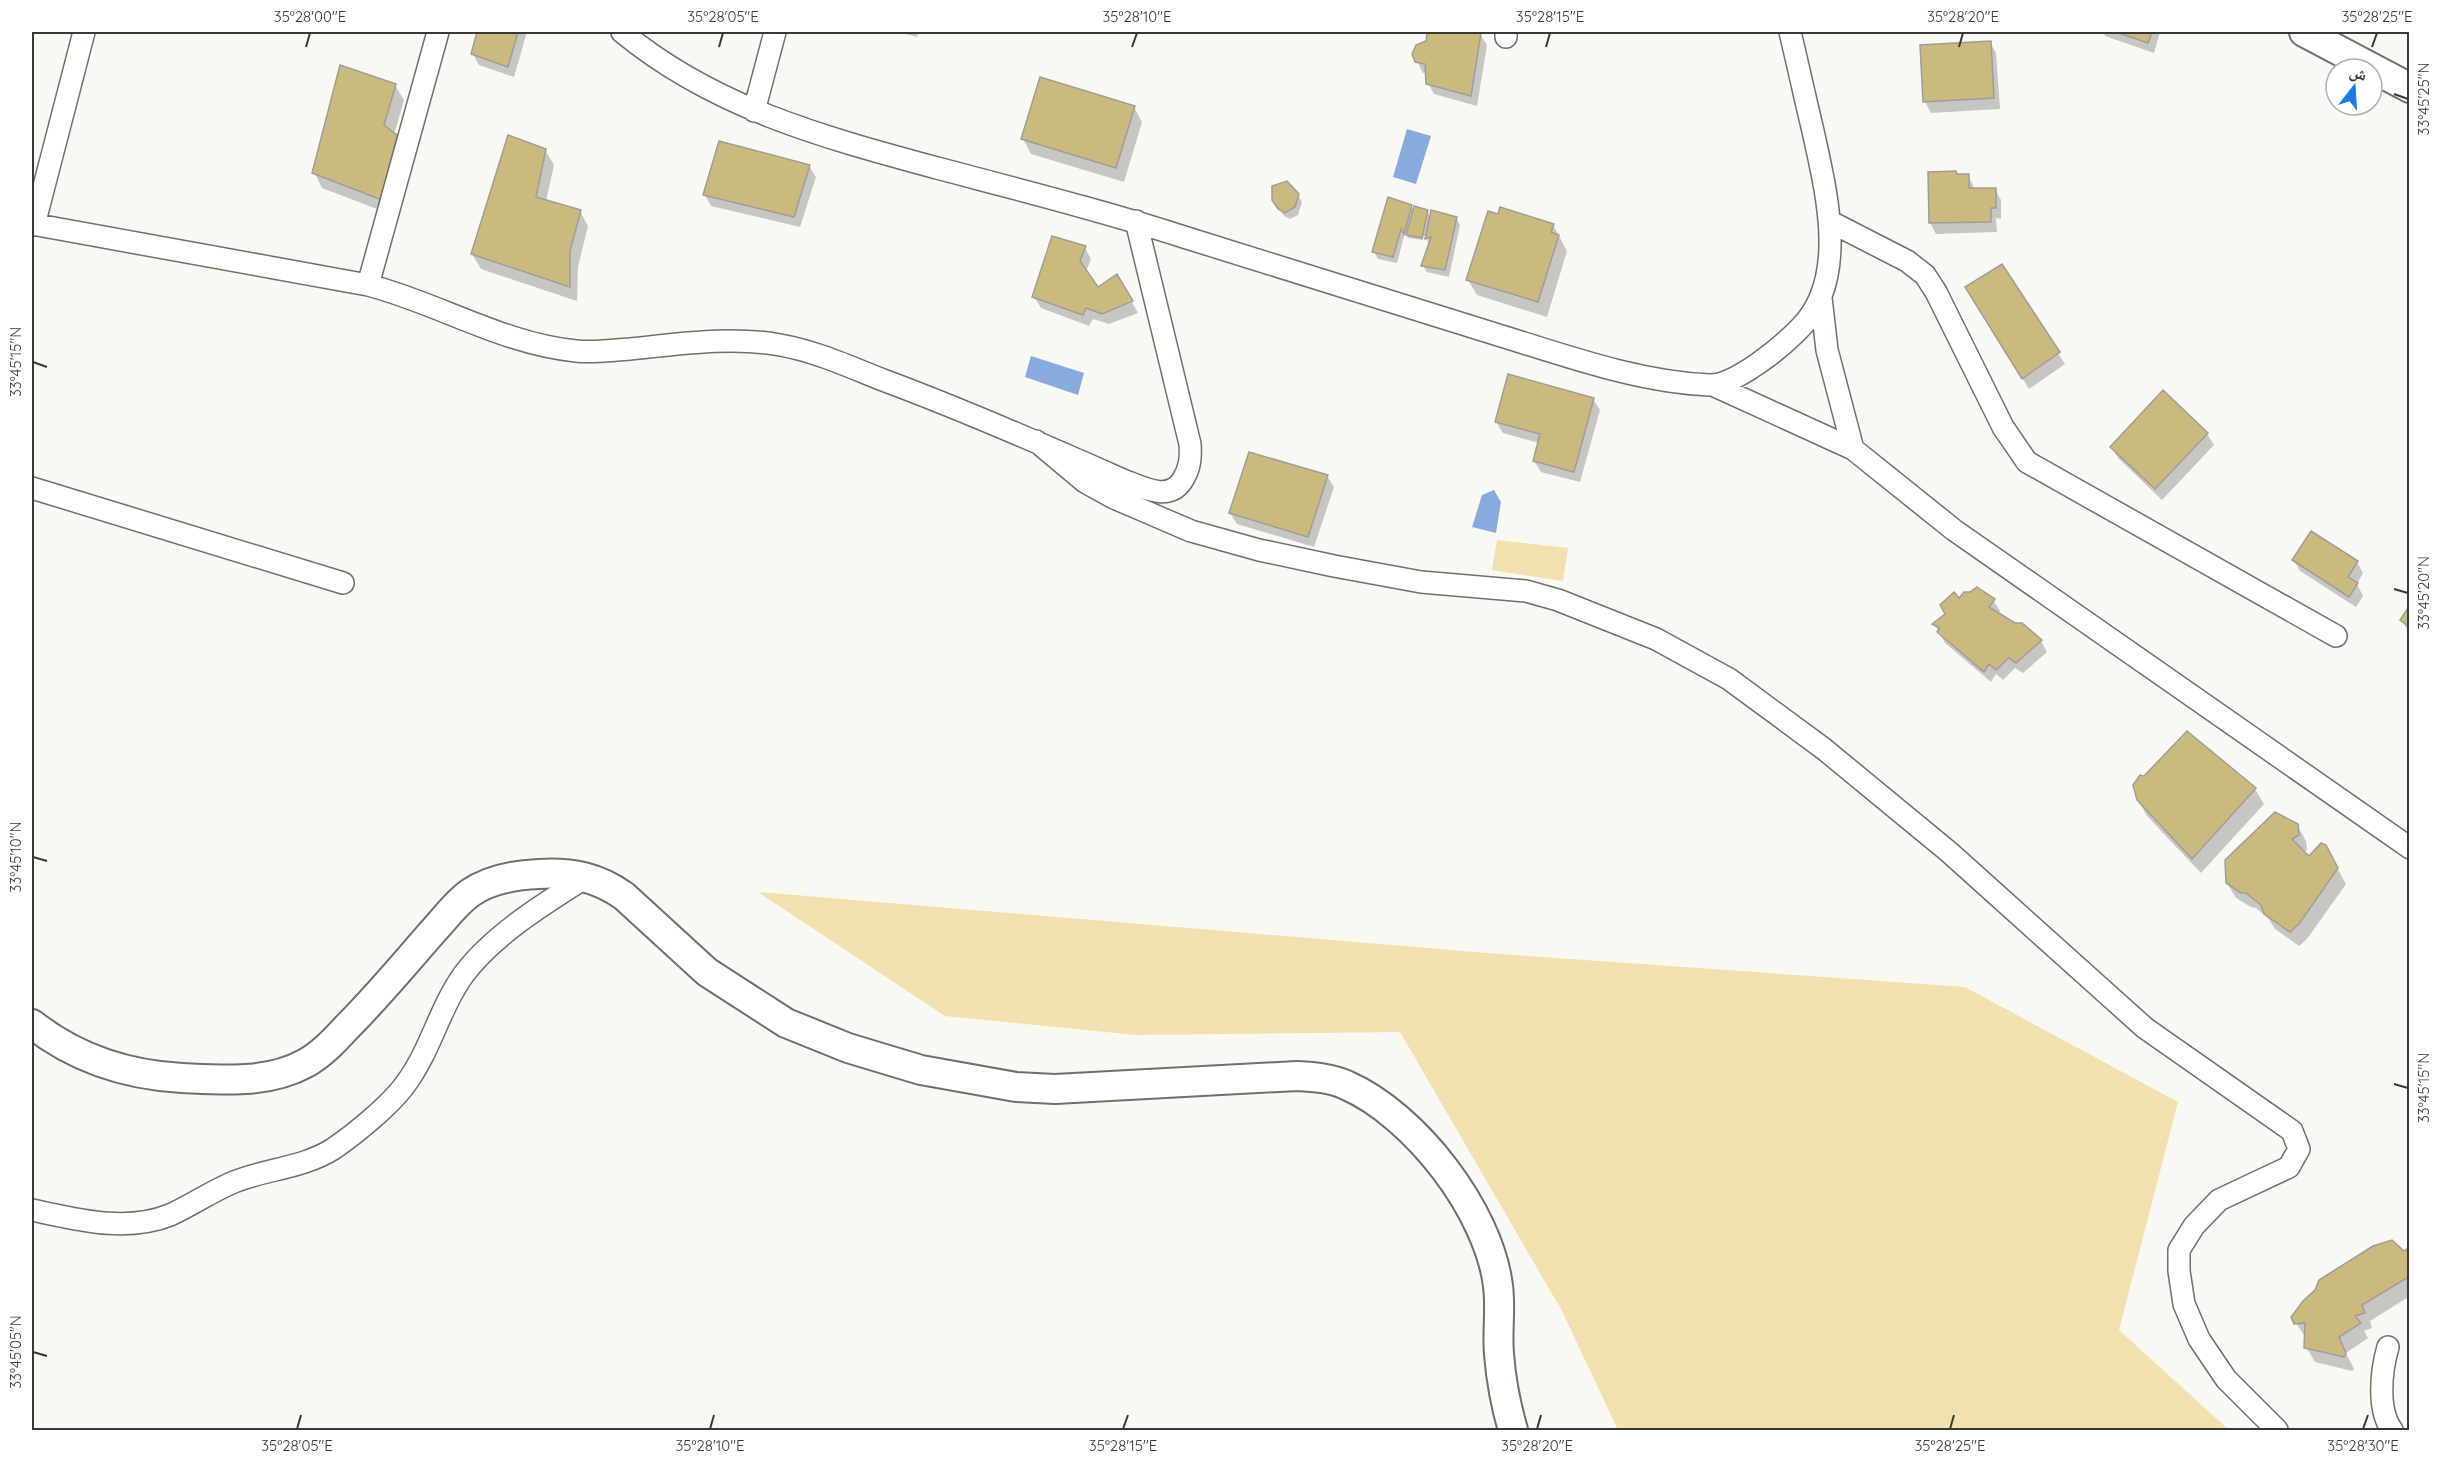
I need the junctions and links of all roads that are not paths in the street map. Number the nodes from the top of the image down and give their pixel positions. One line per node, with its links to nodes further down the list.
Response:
1 (84, 32): 11 (street)
2 (438, 32): 12 (street)
3 (622, 32): 8 (street)
4 (776, 32): 8 (street)
5 (1790, 32): 10 (street)
6 (2304, 32): 7 (street)
7 (2409, 88)
8 (754, 111): 9 (street)
9 (1136, 221): 14 (street); 15 (street)
10 (1829, 221): 13 (street); 19 (street)
11 (33, 225): 12 (street)
12 (368, 285): 15 (street)
13 (1821, 298): 14 (street); 16 (street)
14 (1714, 386): 16 (street)
15 (1036, 441): 26 (street)
16 (1853, 449): 20 (street)
17 (32, 488): 18 (street)
18 (343, 583)
19 (2336, 636)
20 (2409, 848)
21 (588, 876): 22 (street); 23 (street); 25 (street)
22 (32, 1024)
23 (32, 1210)
24 (2388, 1347): 27 (street)
25 (1513, 1431)
26 (2277, 1431)
27 (2392, 1431)

